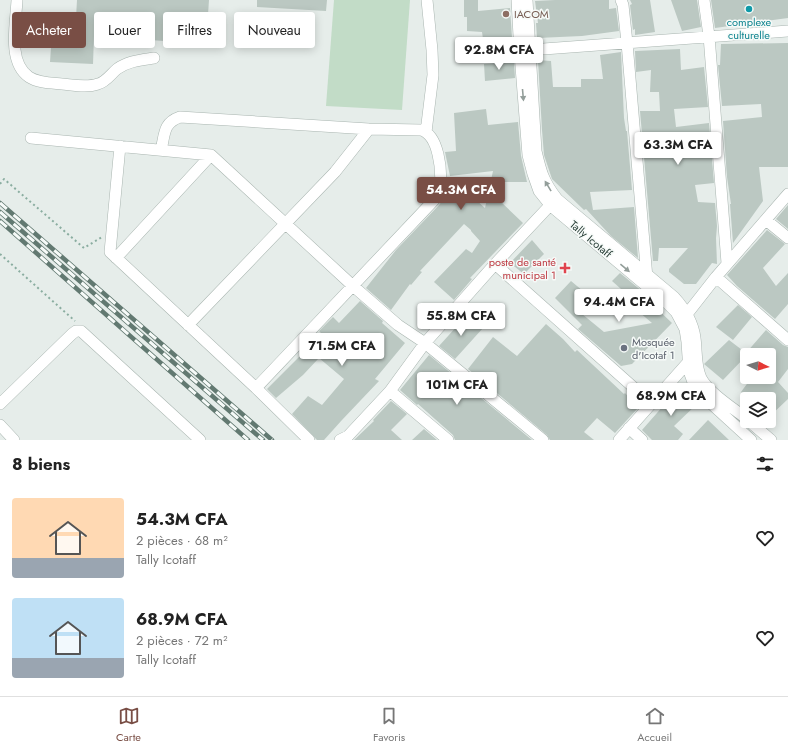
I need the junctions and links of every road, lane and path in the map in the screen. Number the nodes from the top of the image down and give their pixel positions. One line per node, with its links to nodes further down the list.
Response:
1 (17, 0): 11 (street)
2 (427, 0): 13 (street)
3 (517, 0): 20 (street, Tally Icotaff, one-way to 20)
4 (527, 0): 10 (street, Tally Icotaff)
5 (621, 0): 9 (street)
6 (704, 0): 8 (street)
7 (788, 31): 8 (street)
8 (709, 36): 9 (street); 27 (street)
9 (627, 43): 10 (street); 29 (street)
10 (530, 50): 20 (street, Tally Icotaff, one-way to 10)
11 (154, 58)
12 (369, 129): 13 (street); 16 (street); 22 (street)
13 (426, 132): 31 (street)
14 (31, 138): 15 (street)
15 (120, 146): 16 (street); 23 (street)
16 (162, 150): 17 (street)
17 (211, 155): 22 (street); 26 (street)
18 (0, 184): 23 (path)
19 (788, 194): 21 (street)
20 (554, 202): 28 (street); 29 (street, Tally Icotaff); 32 (street, Tally Icotaff, one-way to 32)
21 (766, 220): 24 (street); 27 (street)
22 (286, 224): 31 (street); 35 (street)
23 (111, 238): 26 (street)
24 (788, 238)
25 (0, 254): 34 (path)
26 (116, 258): 35 (street)
27 (728, 263): 30 (street)
28 (495, 264): 37 (street); 42 (street)
29 (647, 274): 32 (street); 33 (street, Tally Icotaff)
30 (716, 276): 33 (street); 36 (street)
31 (353, 286): 37 (street); 40 (street)
32 (647, 286): 33 (street, Tally Icotaff)
33 (684, 317): 38 (street, Tally Icotaff); 39 (street, Tally Icotaff)
34 (77, 323)
35 (188, 325): 40 (street)
36 (788, 340)
37 (425, 343): 41 (street); 54 (street)
38 (696, 354): 39 (street); 44 (street, Tally Icotaff)
39 (688, 363): 42 (street); 49 (street, Tally Icotaff)
40 (256, 388): 52 (street)
41 (390, 391): 48 (street); 53 (street)
42 (650, 403): 46 (street)
43 (0, 404): 51 (street)
44 (740, 414)
45 (0, 426): 50 (street)
46 (629, 428): 55 (street); 56 (street)
47 (758, 428): 57 (street, Tally Icotaff)
48 (347, 439)
49 (750, 439)
50 (14, 440)
51 (200, 440)
52 (309, 440)
53 (448, 440)
54 (543, 440)
55 (619, 440)
56 (642, 440)
57 (771, 440)

